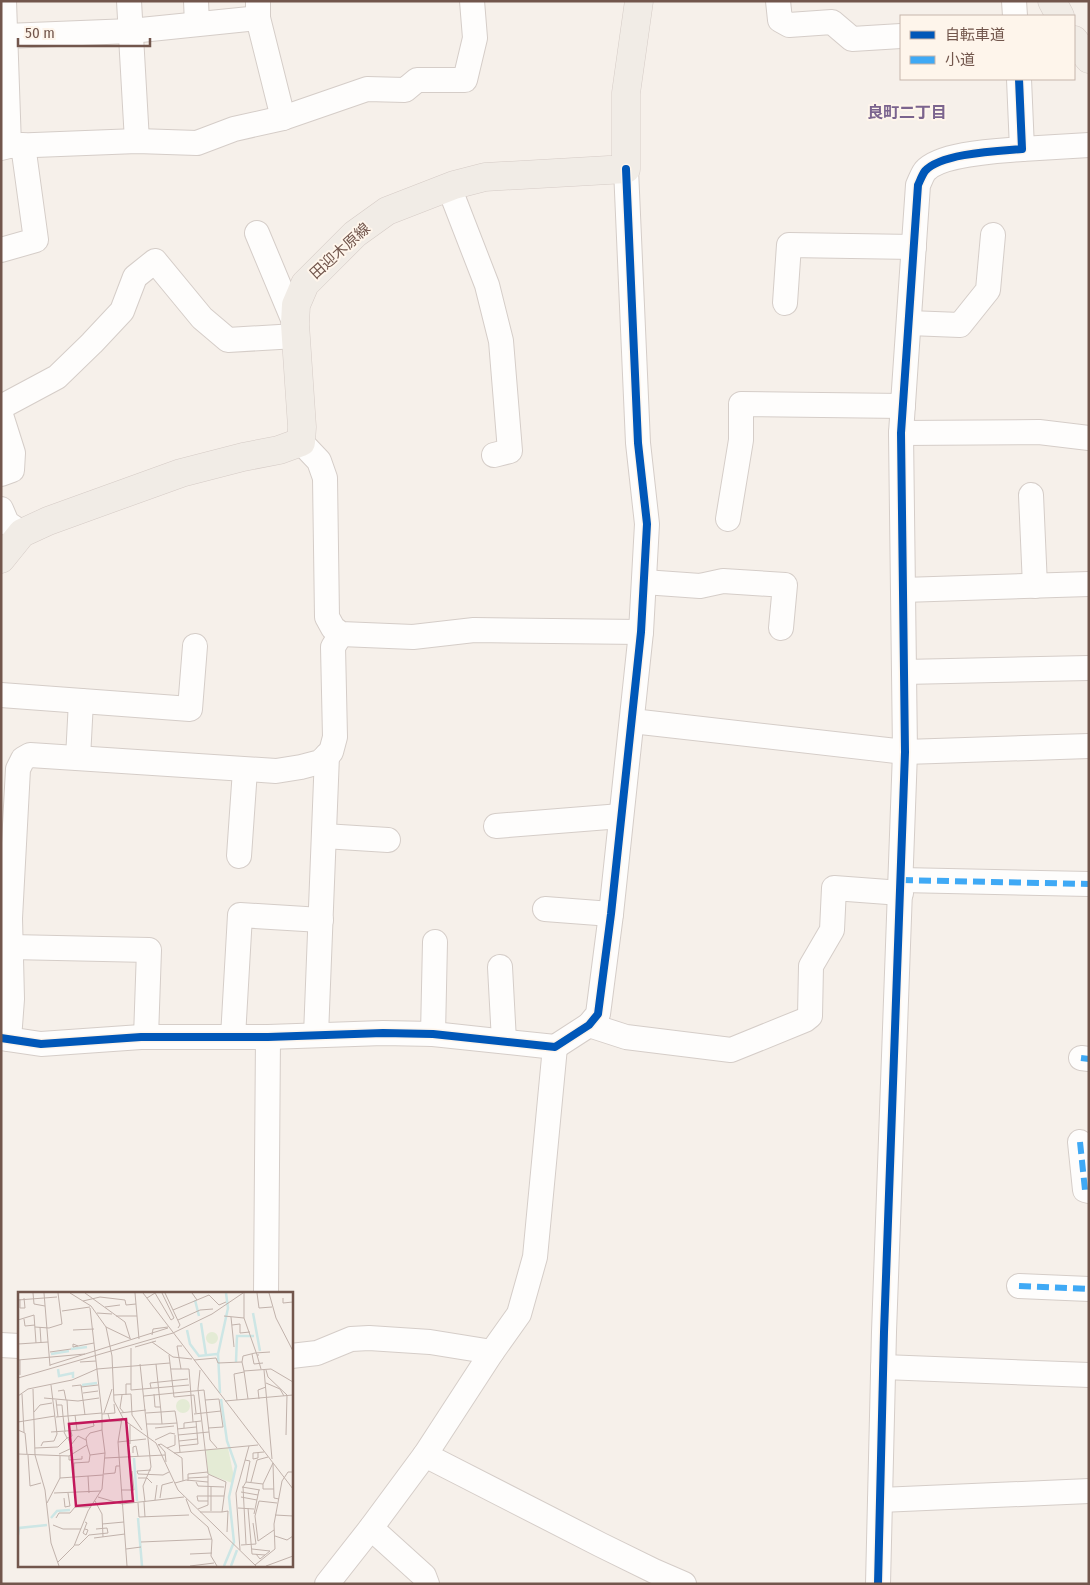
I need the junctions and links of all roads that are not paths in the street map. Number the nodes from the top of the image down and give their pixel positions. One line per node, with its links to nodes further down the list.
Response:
1 (4, 1): 13 (street)
2 (129, 1): 12 (street)
3 (472, 1): 18 (street)
4 (638, 1): 23 (main road)
5 (778, 1): 14 (street)
6 (1014, 1): 10 (street)
7 (1052, 1): 11 (main road)
8 (258, 10): 9 (street); 18 (street)
9 (197, 13): 12 (street)
10 (1015, 15)
11 (1059, 15)
12 (130, 31): 13 (street); 19 (street)
13 (6, 36): 21 (street)
14 (900, 36)
15 (1075, 41): 16 (main road)
16 (1089, 60)
17 (1018, 80): 22 (street)
18 (283, 118): 19 (street)
19 (137, 142): 21 (street)
20 (1089, 145): 22 (street)
21 (11, 146): 28 (street)
22 (1022, 148): 27 (street)
23 (626, 169): 24 (main road, 田迎木原線); 45 (street)
24 (449, 187): 31 (main road, 田迎木原線); 38 (street)
25 (256, 233): 31 (street)
26 (992, 235): 30 (street)
27 (914, 247): 29 (street); 30 (street)
28 (1, 250)
29 (785, 304)
30 (909, 323): 32 (street)
31 (296, 330): 33 (street); 37 (main road, 田迎木原線)
32 (903, 406): 35 (street); 42 (street)
33 (1, 407)
34 (1, 415): 39 (street)
35 (901, 433): 36 (street); 48 (street)
36 (1089, 438)
37 (301, 442): 43 (main road); 51 (street)
38 (494, 455)
39 (1, 474)
40 (1031, 495): 47 (street)
41 (1, 509): 43 (street)
42 (728, 519)
43 (22, 533): 44 (main road)
44 (1, 559)
45 (644, 582): 49 (street); 50 (street)
46 (1089, 584): 47 (street)
47 (1035, 586): 48 (street)
48 (903, 590): 54 (street)
49 (781, 628)
50 (641, 632): 51 (street); 57 (street)
51 (340, 634): 60 (street)
52 (195, 646): 56 (street)
53 (1089, 668): 54 (street)
54 (904, 672): 59 (street)
55 (1, 695): 56 (street)
56 (81, 701): 61 (street)
57 (632, 722): 59 (street); 64 (street)
58 (1089, 746): 59 (street)
59 (905, 752): 71 (street)
60 (327, 755): 62 (street); 66 (street)
61 (78, 758): 62 (street); 63 (street)
62 (245, 770): 69 (street)
63 (10, 780): 68 (street)
64 (621, 816): 65 (street); 73 (street)
65 (496, 826)
66 (324, 836): 67 (street); 75 (street)
67 (388, 840)
68 (8, 854): 74 (street)
69 (239, 856)
70 (1089, 884): 71 (street)
71 (901, 886): 79 (street); 97 (street)
72 (545, 909): 73 (street)
73 (611, 914): 79 (street)
74 (6, 918): 77 (street)
75 (321, 920): 81 (street); 84 (street)
76 (435, 942): 80 (street)
77 (11, 947): 83 (street); 85 (street)
78 (500, 967): 86 (street)
79 (589, 1026): 87 (street)
80 (433, 1034): 81 (street); 86 (street)
81 (316, 1035): 82 (street)
82 (268, 1036): 84 (street); 92 (street)
83 (146, 1037): 84 (street); 85 (street)
84 (232, 1037)
85 (5, 1039)
86 (504, 1041): 87 (street)
87 (555, 1047): 95 (street)
88 (1080, 1142): 89 (street)
89 (1089, 1191)
90 (1019, 1286): 91 (street)
91 (1089, 1289)
92 (266, 1292)
93 (1, 1345): 94 (street)
94 (18, 1346)
95 (492, 1352): 96 (street); 99 (street)
96 (292, 1356)
97 (883, 1367): 98 (street); 101 (street)
98 (1089, 1375)
99 (425, 1455): 102 (street); 105 (street)
100 (1089, 1491): 101 (street)
101 (880, 1500): 106 (street)
102 (371, 1528): 103 (street); 104 (street)
103 (326, 1584)
104 (428, 1584)
105 (684, 1584)
106 (878, 1584)

